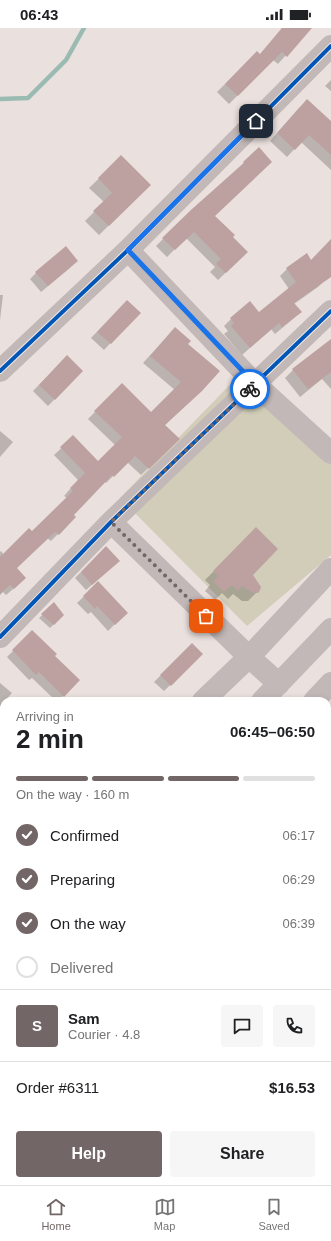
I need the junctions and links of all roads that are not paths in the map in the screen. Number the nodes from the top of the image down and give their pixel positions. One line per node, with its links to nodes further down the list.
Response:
1 (331, 46): 2 (street)
2 (128, 250): 4 (street); 5 (street)
3 (331, 311): 5 (street)
4 (0, 371)
5 (255, 384): 6 (street); 7 (street)
6 (331, 453)
7 (111, 522): 9 (street); 11 (street)
8 (331, 569): 11 (street)
9 (0, 637)
10 (328, 639): 13 (street)
11 (249, 657): 13 (street); 14 (street)
12 (331, 683): 16 (street)
13 (279, 684): 15 (street)
14 (208, 697)
15 (266, 697)
16 (318, 697)

